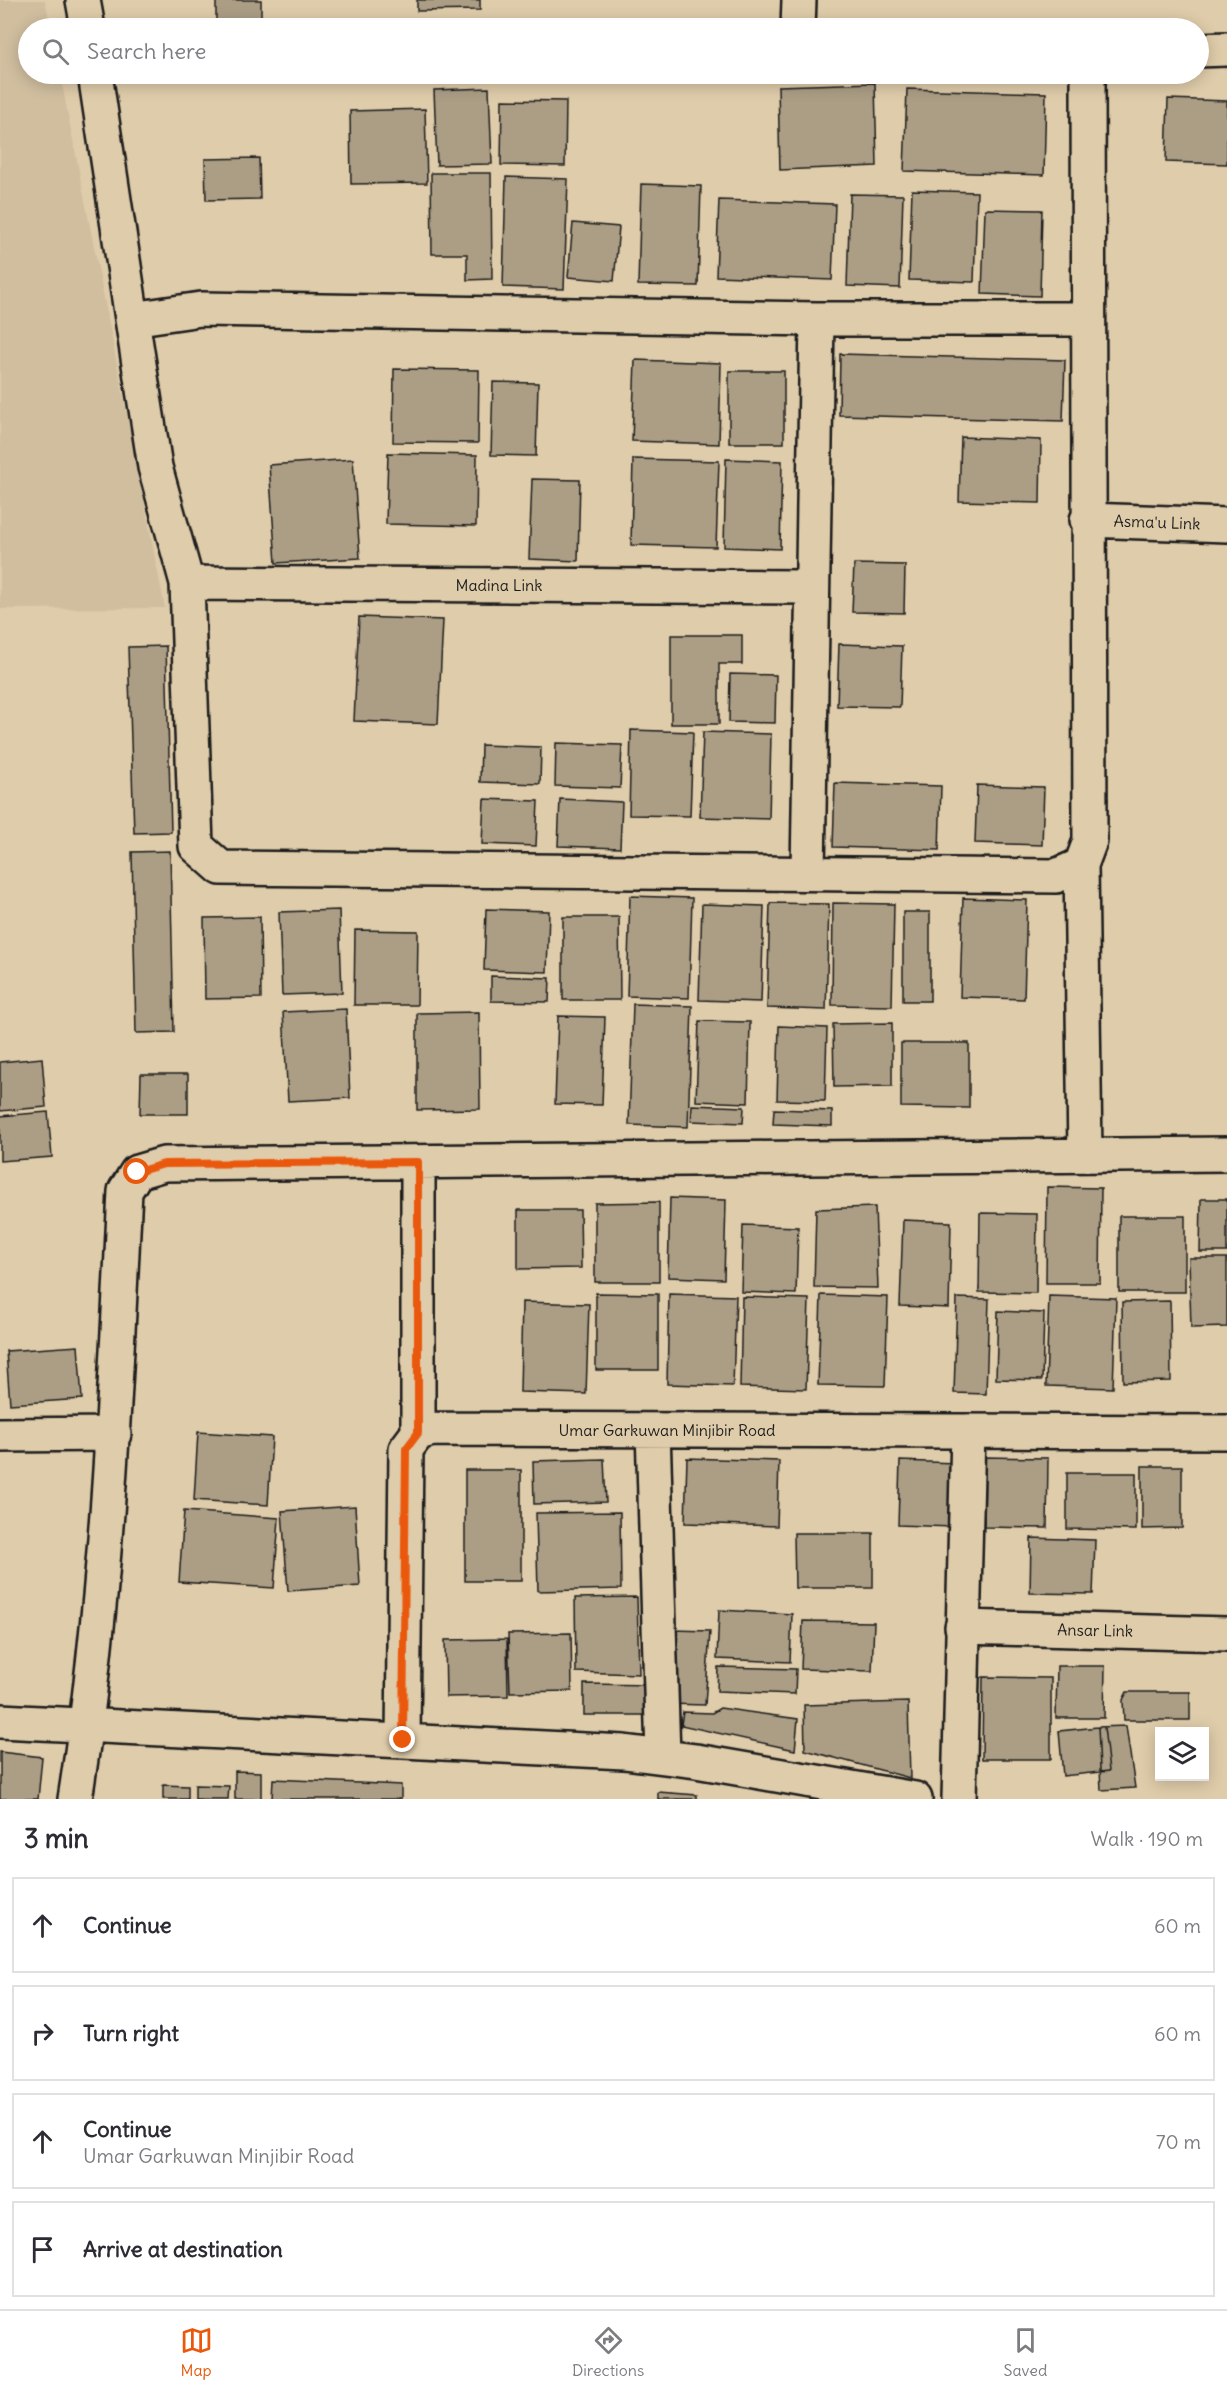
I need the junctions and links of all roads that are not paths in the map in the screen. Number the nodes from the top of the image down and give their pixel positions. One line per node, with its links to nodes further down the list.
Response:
1 (83, 0): 3 (street)
2 (799, 0): 4 (street)
3 (86, 18)
4 (798, 18)
5 (1227, 49): 6 (street)
6 (1209, 50)
7 (97, 84): 9 (street)
8 (1088, 84): 11 (street)
9 (132, 319): 10 (street); 14 (street)
10 (818, 319): 11 (street); 15 (street)
11 (1088, 319): 12 (street)
12 (1087, 520): 13 (street, Asma'u Link); 16 (street)
13 (1227, 525)
14 (187, 583): 15 (street, Madina Link); 17 (street)
15 (812, 587): 17 (street)
16 (1081, 865): 17 (street); 19 (street)
17 (808, 873)
18 (1227, 1154): 19 (street)
19 (1085, 1155): 20 (street)
20 (418, 1162): 24 (street); 25 (street)
21 (654, 1430): 22 (street, Umar Garkuwan Minjibir Road); 24 (street, Umar Garkuwan Minjibir Road); 32 (street)
22 (968, 1431): 23 (street, Umar Garkuwan Minjibir Road); 27 (street)
23 (1227, 1432)
24 (418, 1433): 31 (street)
25 (114, 1434): 26 (street); 30 (street)
26 (0, 1435)
27 (962, 1627): 28 (street, Ansar Link); 35 (street)
28 (1227, 1634)
29 (0, 1721): 30 (street)
30 (87, 1724): 31 (street); 33 (street)
31 (403, 1740): 32 (street)
32 (663, 1756): 34 (street)
33 (75, 1799)
34 (915, 1799)
35 (959, 1799)

